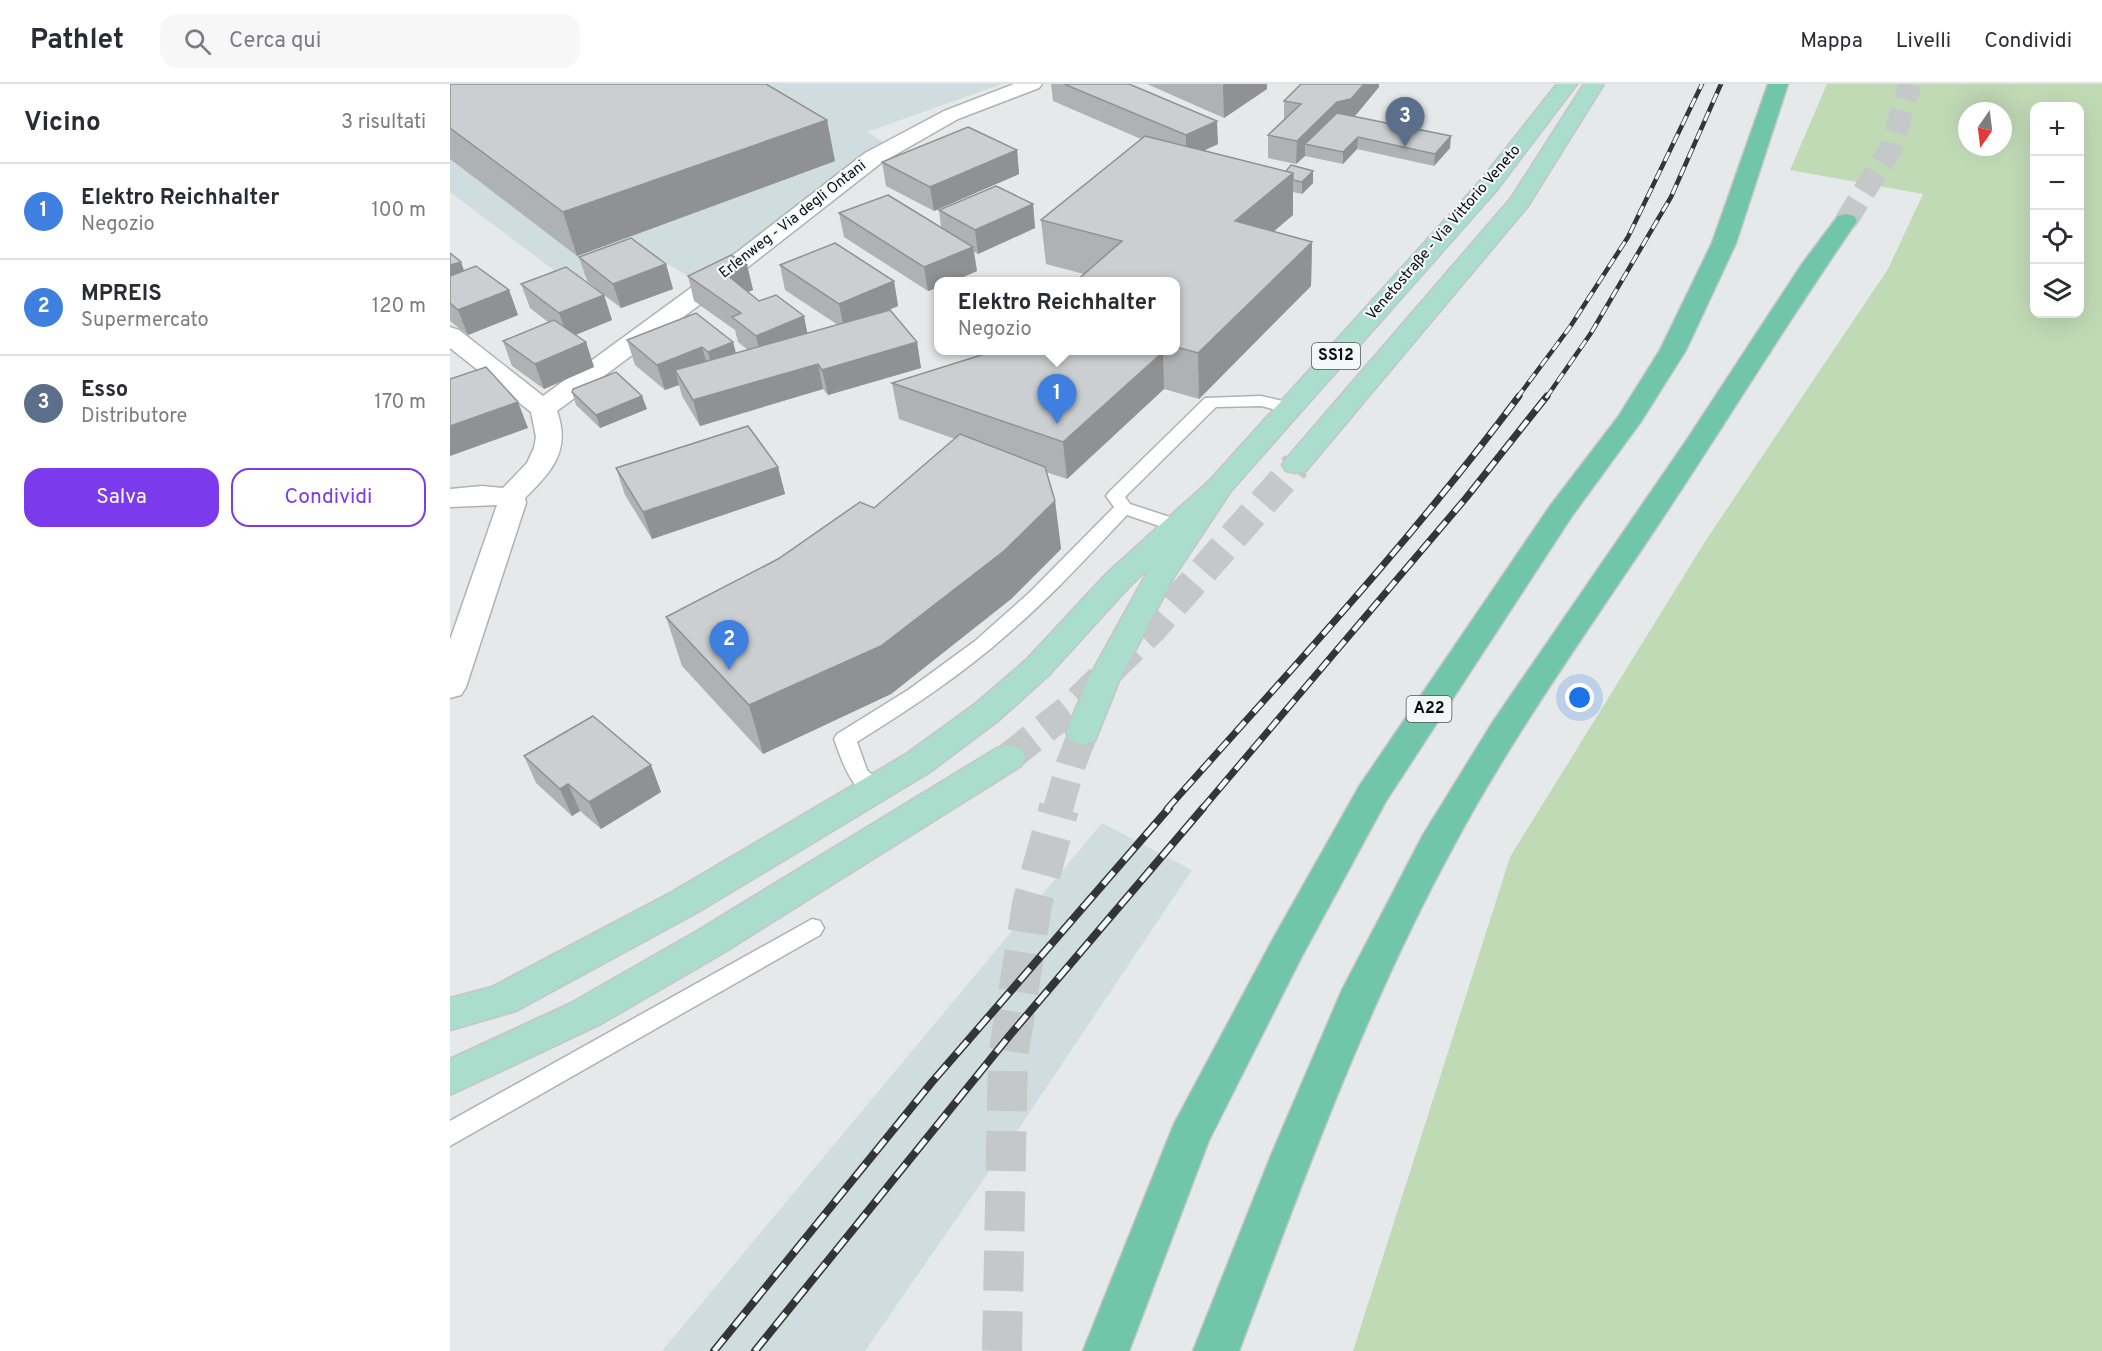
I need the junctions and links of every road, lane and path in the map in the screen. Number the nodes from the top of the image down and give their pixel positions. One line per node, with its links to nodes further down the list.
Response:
1 (1032, 84): 8 (street, Erlenweg - Via degli Ontani)
2 (1567, 84): 7 (main road, Venetostraße - Via Vittorio Veneto / SS12)
3 (1594, 84): 9 (main road)
4 (1778, 84): 23 (highway, A22)
5 (1846, 221): 24 (highway)
6 (450, 336): 8 (street)
7 (1289, 408): 10 (main road, Venetostraße - Via Vittorio Veneto / SS12); 13 (lane)
8 (543, 409): 11 (street)
9 (1296, 465)
10 (1220, 486): 14 (main road); 16 (main road, SS12)
11 (510, 497): 12 (street); 15 (street)
12 (450, 498)
13 (1124, 508): 14 (lane); 18 (lane)
14 (1175, 525): 18 (main road)
15 (450, 687)
16 (1083, 733)
17 (1009, 757): 21 (main road)
18 (876, 789): 20 (main road)
19 (812, 928): 22 (lane)
20 (450, 1014)
21 (450, 1078)
22 (450, 1134)
23 (1106, 1351)
24 (1216, 1351)

